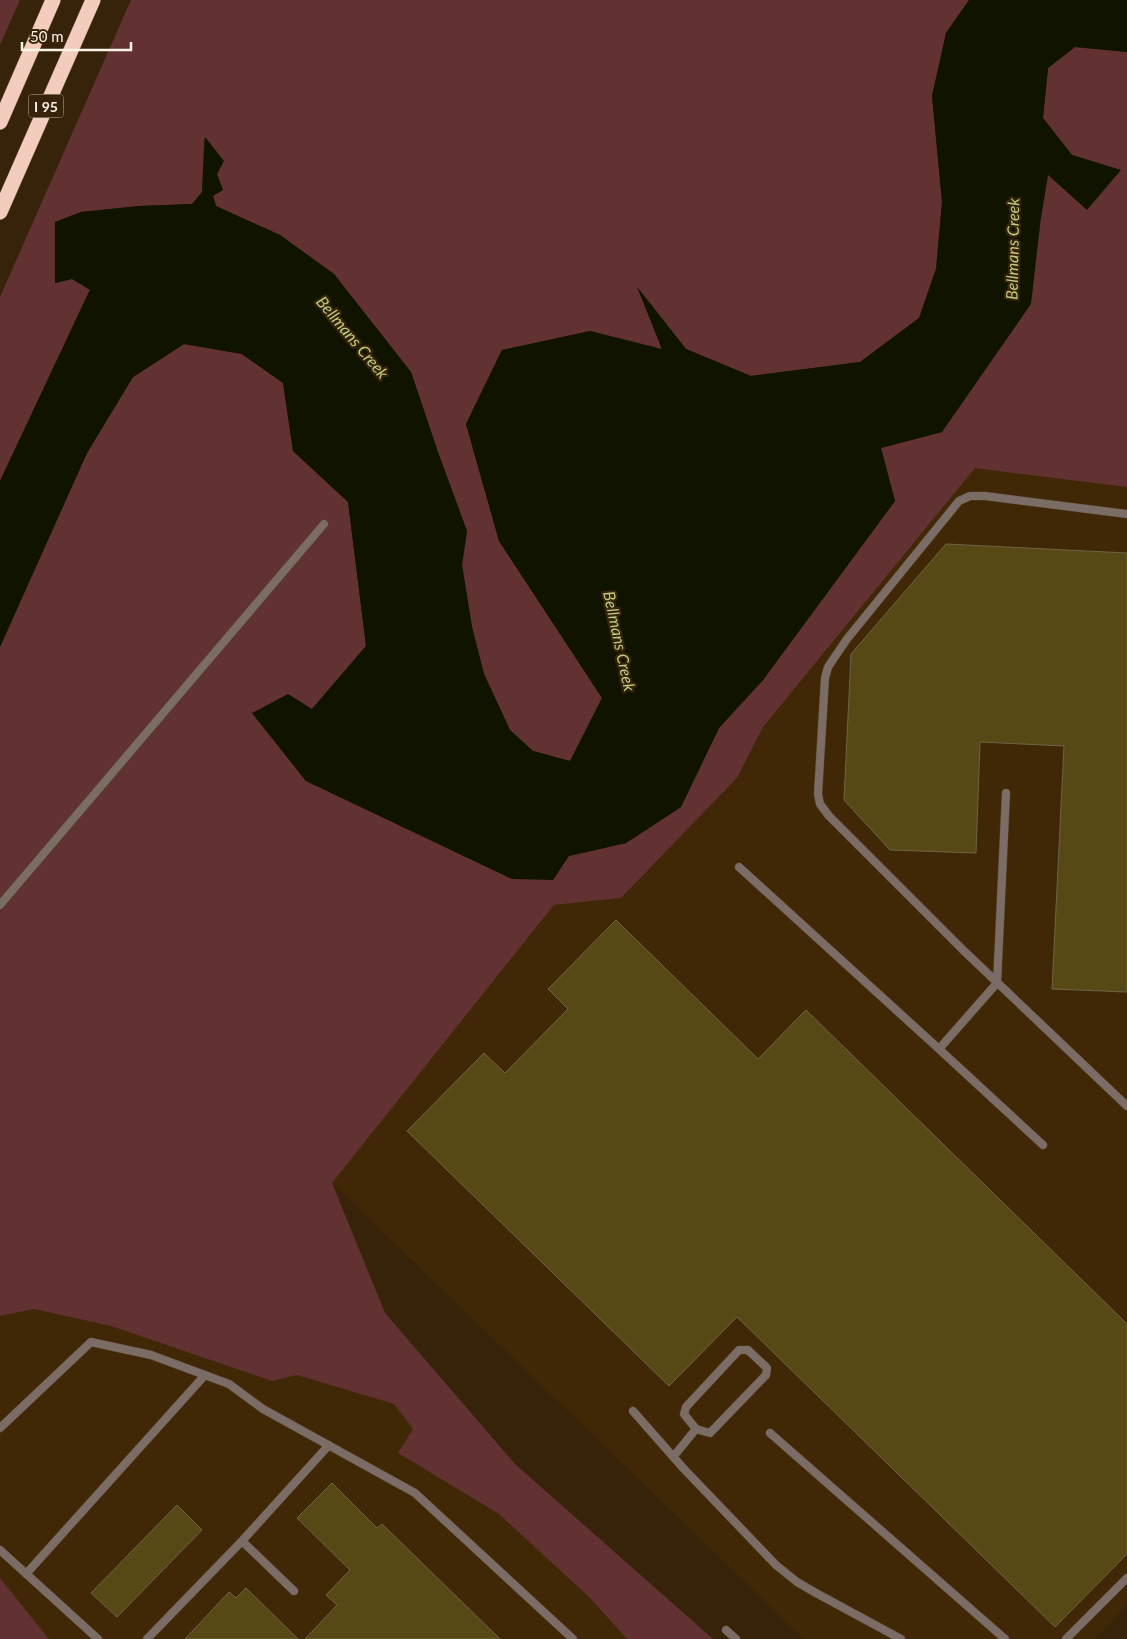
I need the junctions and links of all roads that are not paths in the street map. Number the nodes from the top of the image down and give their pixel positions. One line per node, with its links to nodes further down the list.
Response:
1 (54, 0): 3 (highway, I 95)
2 (93, 0): 4 (highway, I 95)
3 (0, 122)
4 (0, 212)
5 (1127, 514): 10 (lane)
6 (324, 524): 9 (lane)
7 (1006, 792): 10 (lane)
8 (739, 867): 11 (lane)
9 (0, 905)
10 (997, 982): 11 (lane); 12 (lane)
11 (939, 1049): 13 (lane)
12 (1127, 1106)
13 (1043, 1145)
14 (205, 1375): 16 (lane); 19 (lane); 23 (lane)
15 (633, 1411): 20 (lane)
16 (0, 1428)
17 (696, 1429): 17 (lane); 20 (lane)
18 (770, 1433): 32 (lane)
19 (329, 1445): 21 (lane); 29 (lane)
20 (673, 1456): 31 (lane)
21 (242, 1541): 25 (lane); 28 (lane)
22 (0, 1550): 23 (lane)
23 (26, 1574): 27 (lane)
24 (1127, 1578): 33 (lane)
25 (294, 1592)
26 (726, 1630): 30 (lane)
27 (98, 1639)
28 (147, 1639)
29 (573, 1639)
30 (736, 1639)
31 (901, 1639)
32 (1005, 1639)
33 (1066, 1639)

